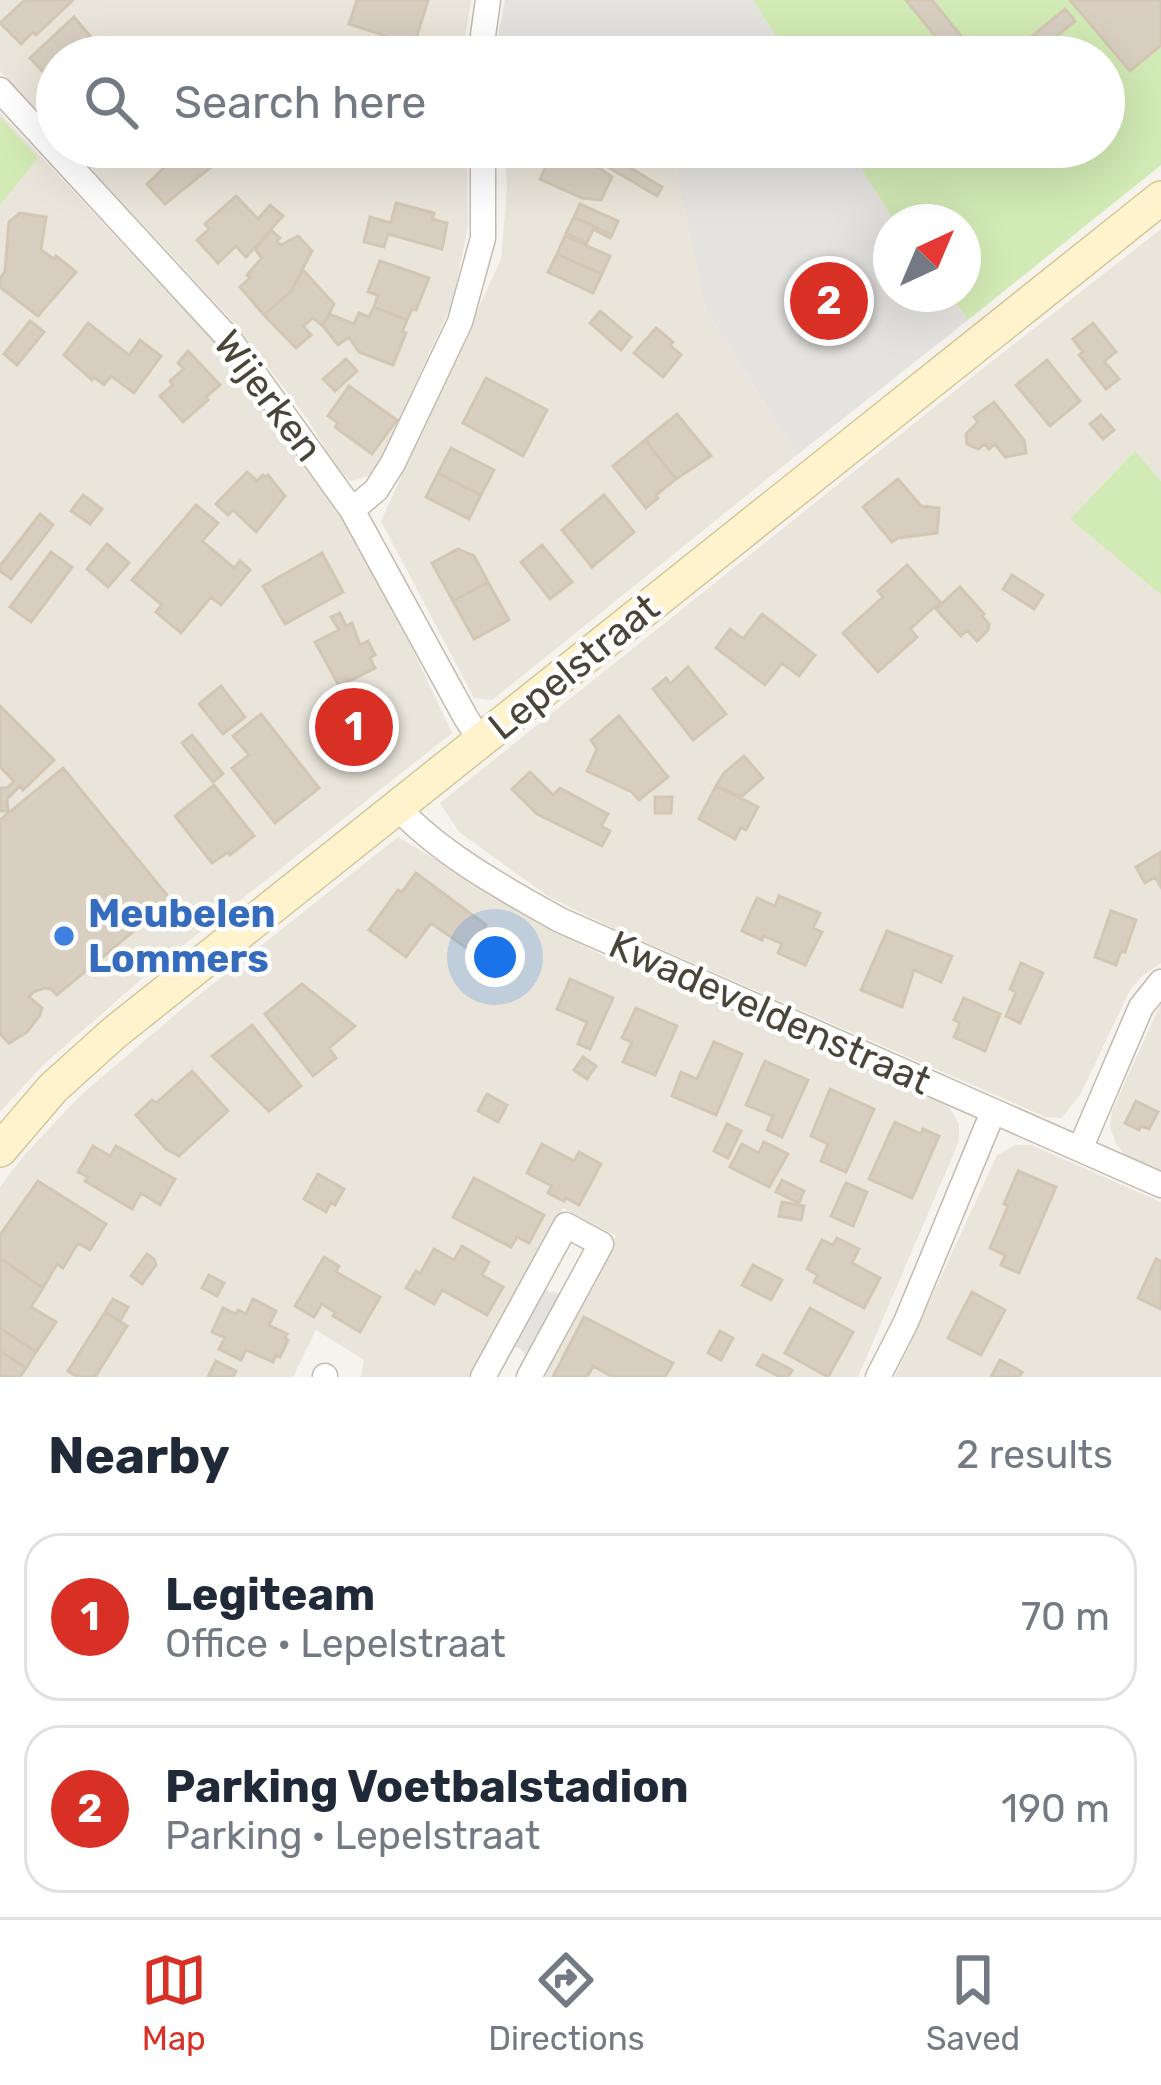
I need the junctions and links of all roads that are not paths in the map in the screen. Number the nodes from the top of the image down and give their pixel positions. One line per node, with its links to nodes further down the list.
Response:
1 (488, 0): 2 (street)
2 (483, 36)
3 (0, 91): 4 (street, Wijerken)
4 (36, 130)
5 (71, 168): 8 (street, Wijerken)
6 (482, 168): 8 (street)
7 (1161, 198): 9 (main road, Lepelstraat)
8 (352, 510): 9 (street, Wijerken)
9 (481, 741): 10 (main road, Lepelstraat)
10 (397, 807): 12 (street, Kwadeveldenstraat); 14 (main road, Lepelstraat)
11 (1161, 982): 13 (street)
12 (993, 1112): 13 (street, Kwadeveldenstraat); 18 (street)
13 (1080, 1149): 15 (street, Kwadeveldenstraat)
14 (0, 1150)
15 (1161, 1185)
16 (483, 1377): 17 (street)
17 (529, 1377)
18 (878, 1377)

